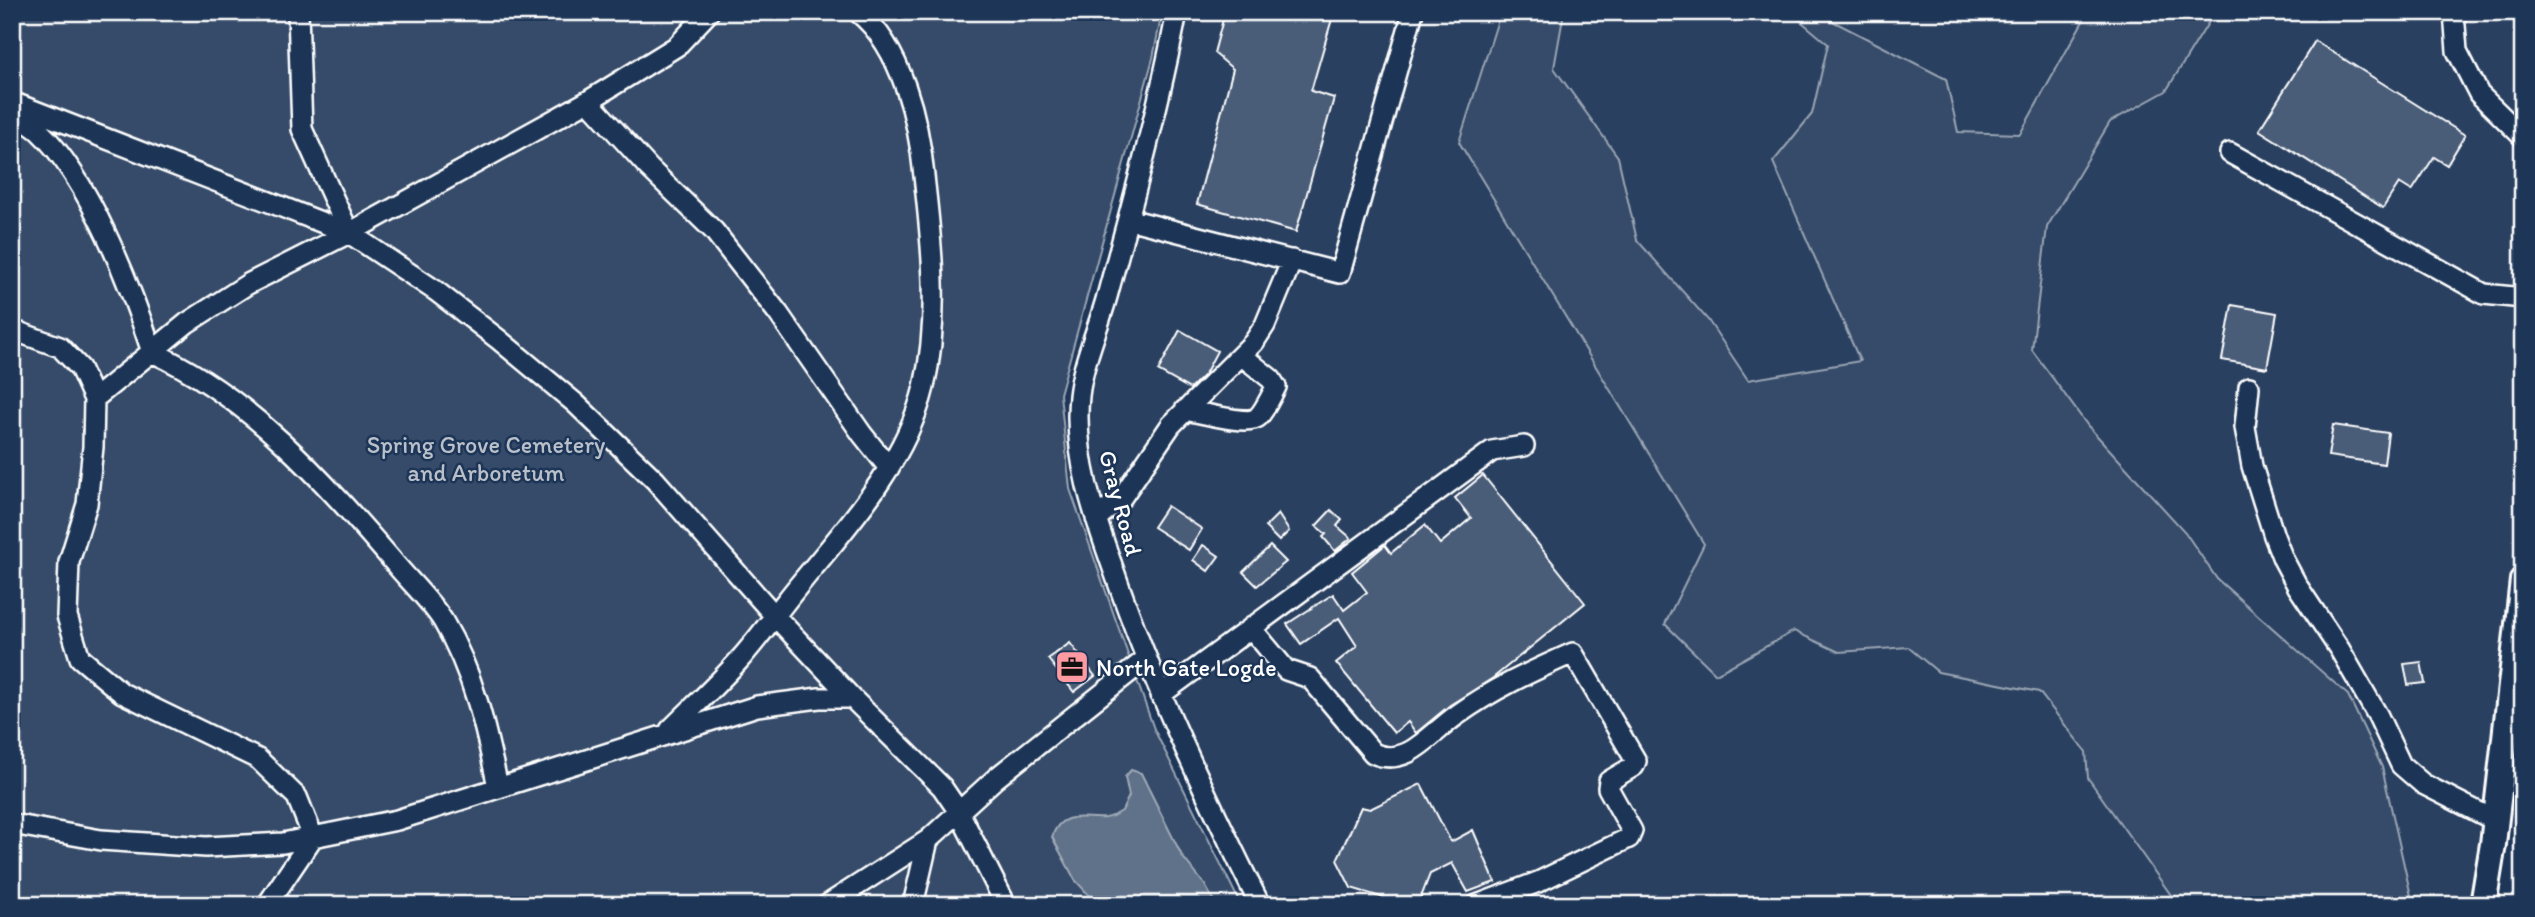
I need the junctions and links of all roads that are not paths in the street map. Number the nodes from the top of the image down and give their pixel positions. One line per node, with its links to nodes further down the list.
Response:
1 (299, 12): 13 (street)
2 (709, 12): 7 (street)
3 (858, 12): 23 (street)
4 (1177, 12): 12 (street, Gray Road)
5 (1413, 12): 14 (street)
6 (2454, 12): 10 (street)
7 (588, 101): 13 (street); 23 (street)
8 (12, 102): 13 (street)
9 (12, 113): 17 (street)
10 (2523, 137)
11 (2230, 153): 15 (street)
12 (1128, 219): 14 (street); 24 (street, Gray Road)
13 (349, 233): 17 (street); 26 (street)
14 (1292, 260): 18 (street)
15 (2523, 298)
16 (12, 333): 20 (street)
17 (152, 352): 20 (street); 32 (street)
18 (1241, 355): 21 (street); 21 (street)
19 (2249, 387): 34 (street)
20 (94, 399): 36 (street)
21 (1185, 410): 24 (street)
22 (1524, 446): 27 (street)
23 (889, 468): 26 (street)
24 (1096, 519): 28 (street, Gray Road)
25 (2523, 580): 34 (main road)
26 (774, 615): 30 (street); 31 (street)
27 (1251, 628): 29 (street); 43 (street)
28 (1146, 659): 29 (street, Gray Road); 33 (street)
29 (1160, 695): 42 (street, Gray Road)
30 (852, 698): 31 (street); 33 (street)
31 (667, 734): 32 (street)
32 (498, 787): 36 (street)
33 (959, 812): 37 (street); 41 (street)
34 (2496, 821): 44 (main road)
35 (12, 824): 36 (street)
36 (313, 837): 38 (street)
37 (928, 840): 39 (street); 40 (street)
38 (267, 905)
39 (827, 905)
40 (913, 905)
41 (1006, 905)
42 (1260, 905)
43 (1477, 905)
44 (2483, 905)

